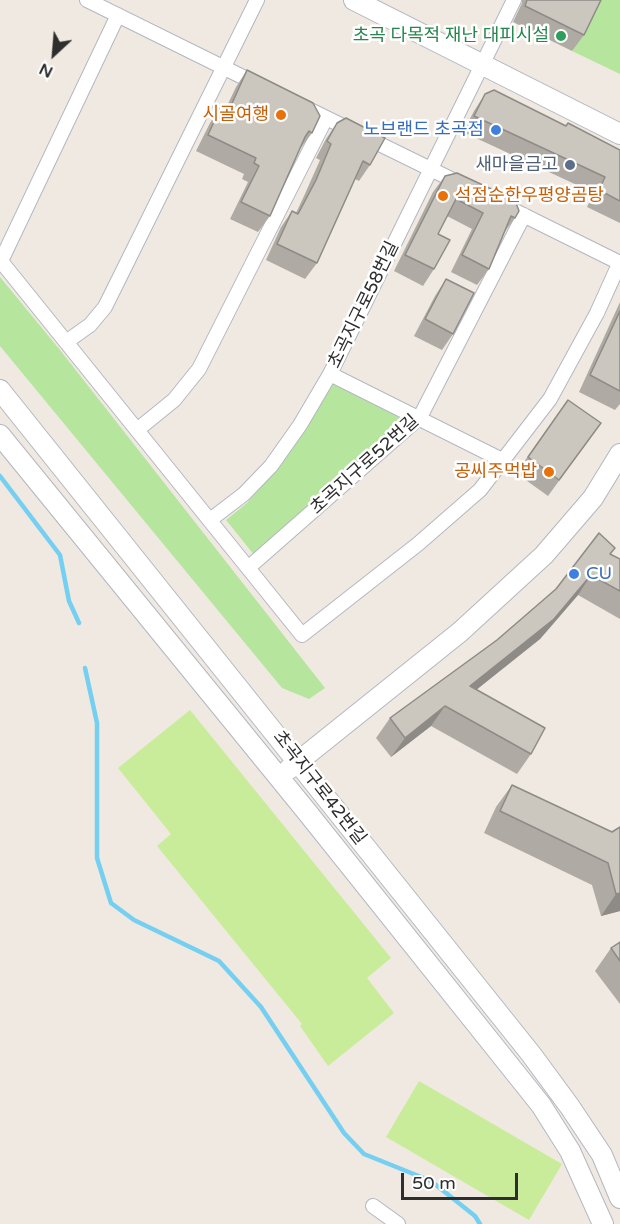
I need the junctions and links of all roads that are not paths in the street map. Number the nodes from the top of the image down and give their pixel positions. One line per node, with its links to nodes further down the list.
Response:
1 (87, 0): 5 (street)
2 (257, 0): 7 (street)
3 (354, 0): 6 (street)
4 (514, 0): 6 (street, 초곡지구로58번길)
5 (118, 15): 7 (street); 16 (street)
6 (483, 65): 11 (street); 12 (street, 초곡지구로58번길)
7 (224, 67): 8 (street); 18 (street)
8 (275, 92)
9 (295, 102): 10 (street)
10 (326, 117): 12 (street); 22 (street)
11 (620, 134)
12 (430, 169): 13 (street); 19 (street, 초곡지구로58번길)
13 (472, 190)
14 (493, 200): 15 (street)
15 (524, 215): 17 (street); 21 (street, 초곡지구로52번길)
16 (0, 260): 18 (street)
17 (620, 262): 25 (street)
18 (66, 342): 22 (street)
19 (330, 374): 21 (street); 26 (street, 초곡지구로58번길)
20 (0, 390): 28 (street, 초곡지구로42번길)
21 (420, 417): 25 (street); 27 (street, 초곡지구로52번길)
22 (137, 430): 26 (street)
23 (0, 435): 29 (street, 초곡지구로42번길)
24 (620, 454): 28 (street)
25 (502, 460): 27 (street)
26 (210, 520): 27 (street)
27 (248, 568)
28 (298, 762): 29 (street); 30 (street, 초곡지구로42번길)
29 (279, 777): 33 (street, 초곡지구로42번길)
30 (620, 1198)
31 (374, 1206): 32 (street)
32 (398, 1224)
33 (603, 1224)

